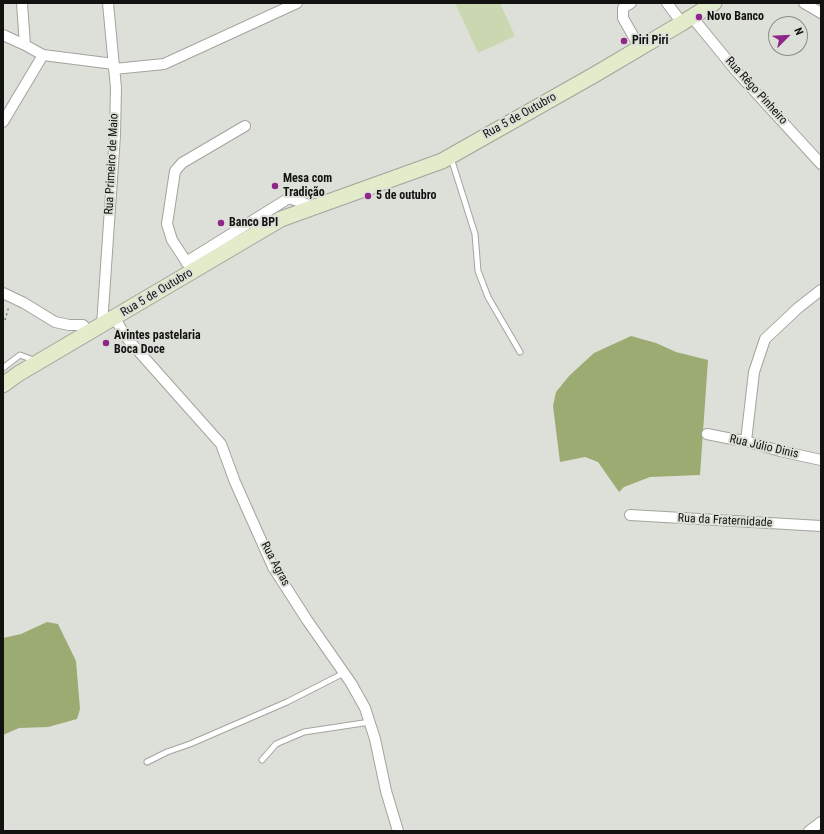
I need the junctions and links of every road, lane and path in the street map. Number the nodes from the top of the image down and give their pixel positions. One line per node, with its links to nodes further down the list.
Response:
1 (22, 3): 11 (street)
2 (108, 3): 14 (street, Rua Primeiro de Maio)
3 (297, 3): 14 (street)
4 (630, 3): 12 (street)
5 (667, 3): 9 (street, Rua Rêgo Pinheiro)
6 (713, 3): 9 (street, Rua 5 de Outubro)
7 (804, 3): 8 (street)
8 (821, 13)
9 (687, 20): 12 (street, Rua 5 de Outubro); 18 (street, Rua Rêgo Pinheiro)
10 (3, 35): 11 (street)
11 (25, 45): 13 (street)
12 (640, 48): 17 (street, Rua 5 de Outubro)
13 (43, 55): 14 (street); 15 (street)
14 (114, 67): 23 (street, Rua Primeiro de Maio)
15 (3, 122)
16 (245, 126): 19 (street)
17 (450, 156): 19 (street, Rua 5 de Outubro); 24 (lane)
18 (821, 164)
19 (189, 267): 23 (street, Rua 5 de Outubro)
20 (821, 290): 29 (street)
21 (8, 295): 22 (path); 23 (street)
22 (5, 320)
23 (102, 325): 25 (street, Rua 5 de Outubro); 33 (street, Rua Agras)
24 (520, 352)
25 (39, 362): 26 (lane); 27 (street, Rua 5 de Outubro)
26 (3, 368)
27 (3, 385)
28 (707, 434): 29 (street, Rua Júlio Dinis)
29 (746, 441): 30 (street, Rua Júlio Dinis)
30 (821, 460)
31 (630, 515): 32 (street, Rua da Fraternidade)
32 (821, 526)
33 (344, 673): 34 (street, Rua Agras); 36 (lane)
34 (370, 722): 35 (lane); 38 (street, Rua Agras)
35 (262, 760)
36 (147, 762)
37 (821, 822): 39 (street)
38 (398, 831)
39 (809, 831)

